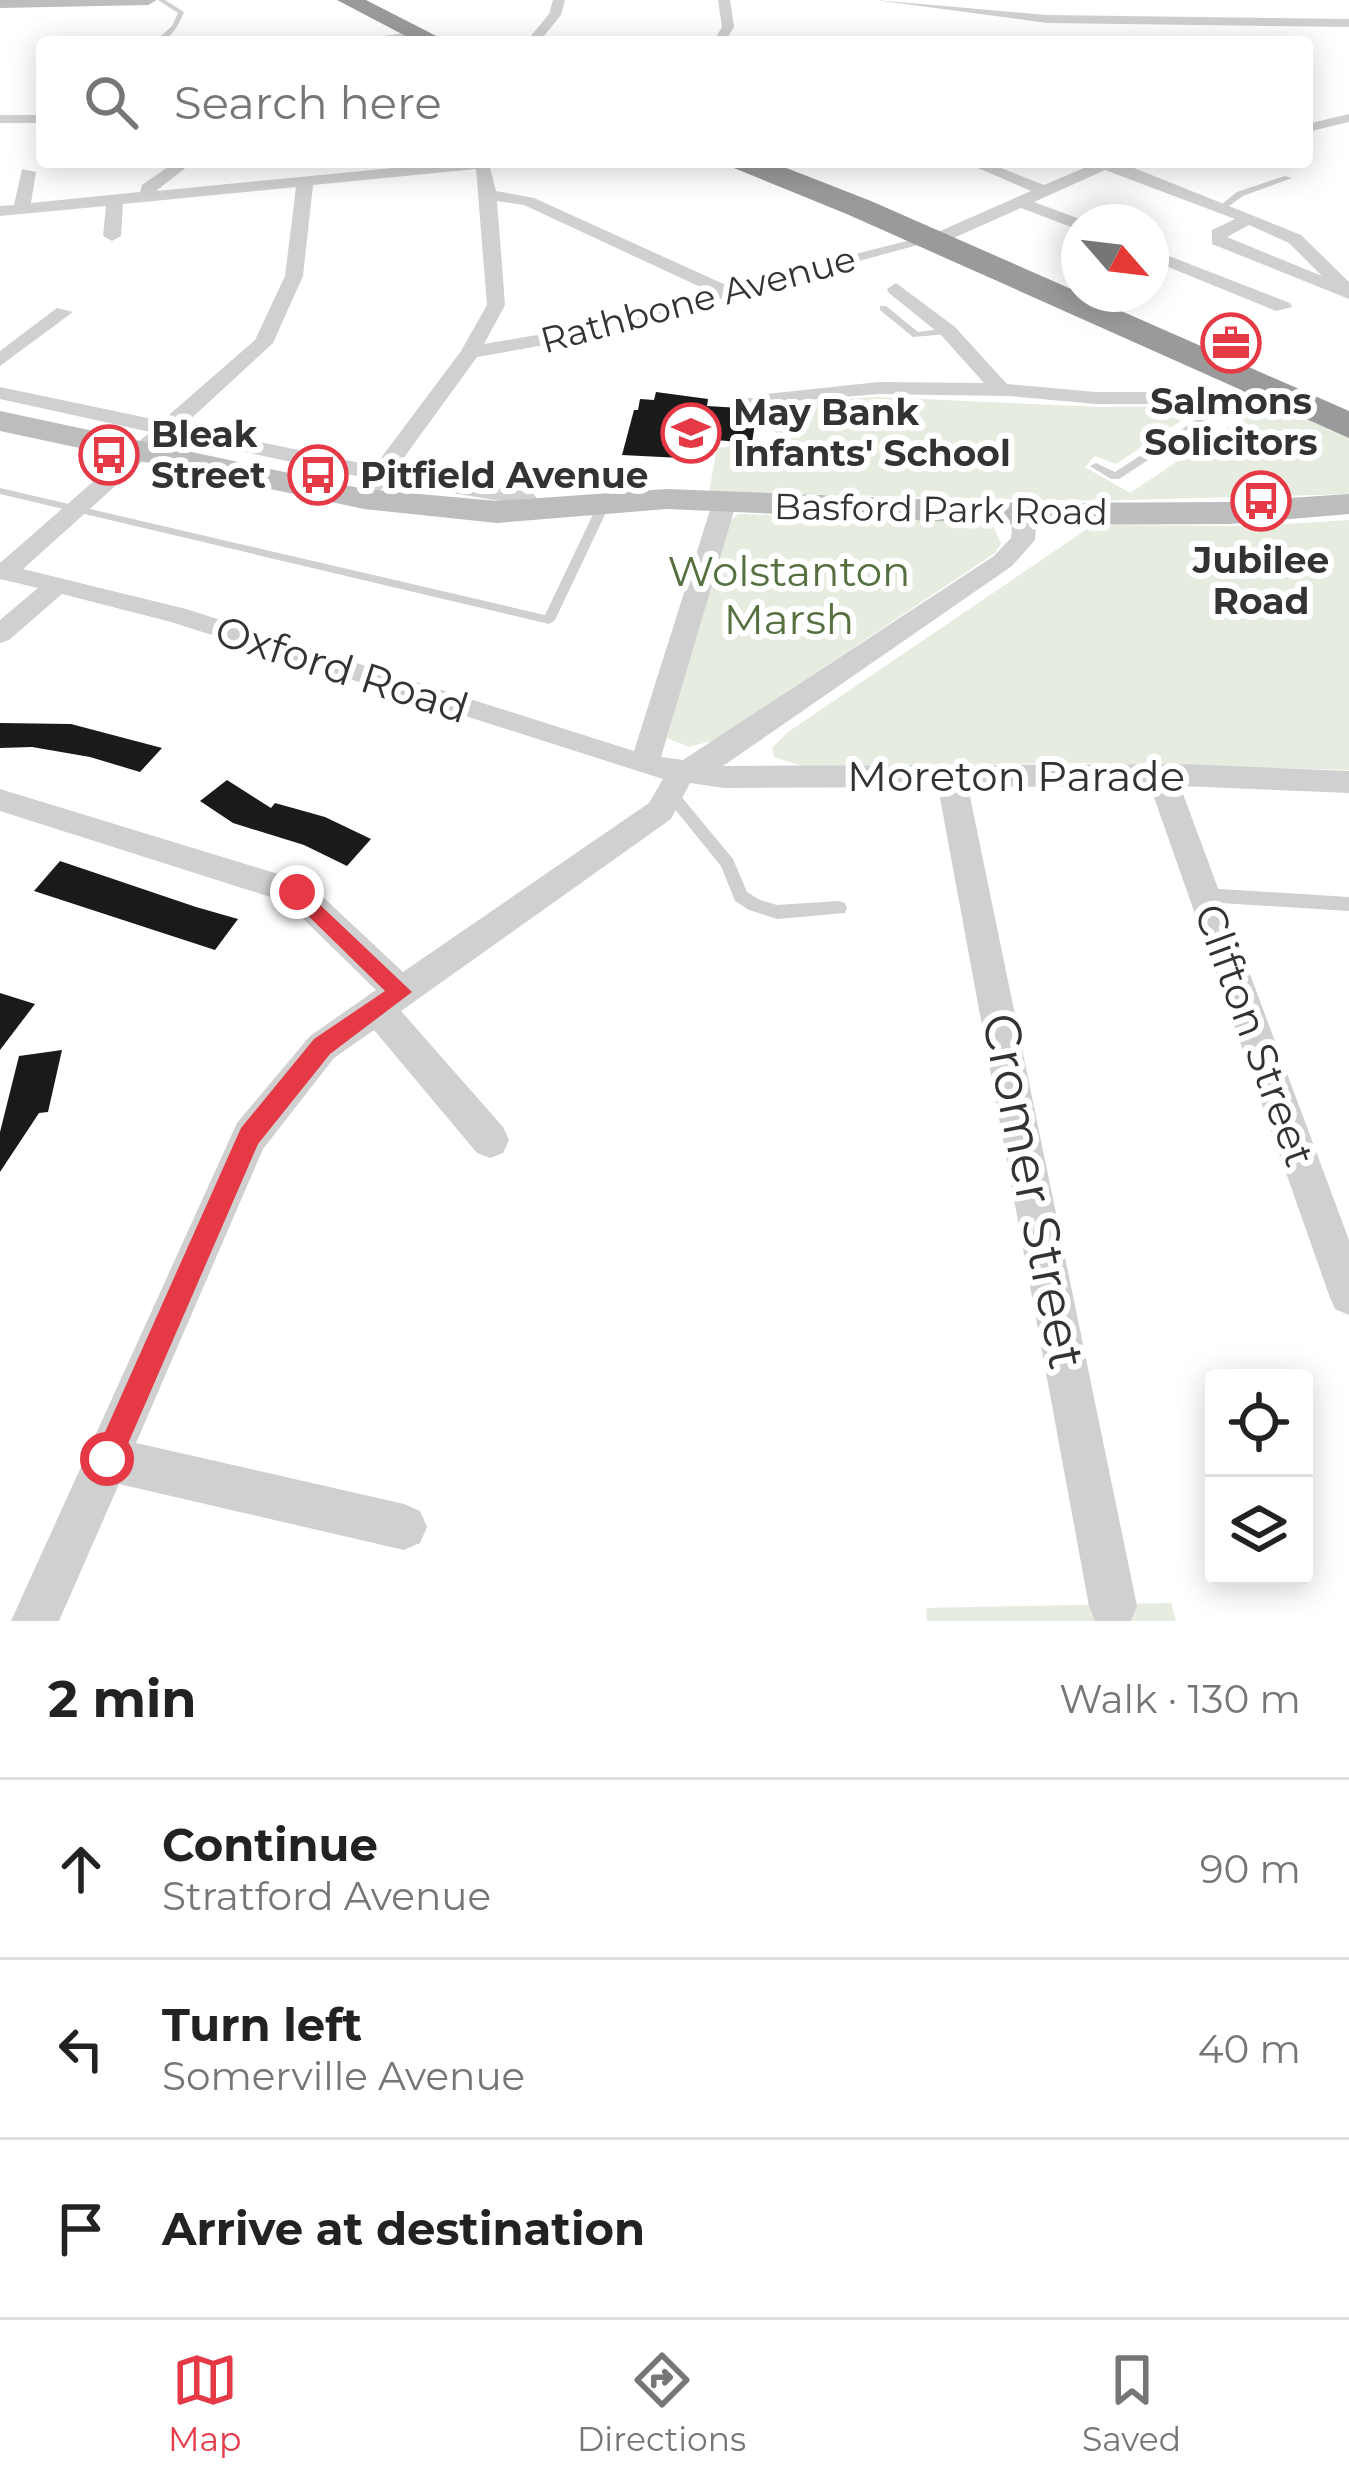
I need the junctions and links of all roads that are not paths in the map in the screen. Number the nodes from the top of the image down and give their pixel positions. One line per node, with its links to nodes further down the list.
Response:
1 (148, 0): 7 (main road)
2 (161, 0): 13 (lane)
3 (348, 0): 14 (highway)
4 (560, 0): 15 (street)
5 (724, 0): 16 (street)
6 (881, 0): 9 (street)
7 (0, 3)
8 (1222, 4): 11 (street)
9 (1047, 19): 11 (street); 17 (street)
10 (1349, 22): 12 (street)
11 (1230, 24): 12 (street); 18 (street)
12 (1316, 24): 19 (street)
13 (165, 36)
14 (422, 36)
15 (537, 36)
16 (722, 36)
17 (1063, 36)
18 (1235, 36)
19 (1333, 37)
20 (1349, 118): 23 (street)
21 (0, 119): 22 (street)
22 (36, 119)
23 (1313, 127)
24 (176, 168): 36 (street)
25 (377, 168): 33 (street)
26 (482, 168): 35 (street)
27 (759, 168): 45 (highway)
28 (987, 168): 34 (street)
29 (1099, 168): 34 (street, Rathbone Avenue)
30 (1119, 168): 39 (street)
31 (28, 172): 40 (street)
32 (1288, 178): 39 (lane)
33 (305, 182): 36 (street); 64 (street)
34 (1044, 191): 37 (street, Rathbone Avenue)
35 (489, 195): 48 (street); 54 (street)
36 (148, 198): 38 (street)
37 (1023, 201): 42 (street); 45 (street, Rathbone Avenue)
38 (115, 202): 40 (street); 44 (street)
39 (1222, 207): 43 (street)
40 (21, 209): 41 (street)
41 (0, 211)
42 (1061, 217)
43 (1250, 218): 49 (street); 49 (street)
44 (112, 236)
45 (928, 239): 48 (street, Rathbone Avenue); 56 (highway)
46 (1169, 261): 50 (street)
47 (896, 289): 53 (street)
48 (727, 292): 54 (street, Rathbone Avenue)
49 (1349, 292)
50 (1283, 307)
51 (883, 308): 53 (lane)
52 (64, 312): 55 (street)
53 (948, 331): 57 (street)
54 (470, 352): 66 (street)
55 (0, 360)
56 (1258, 387): 59 (street); 63 (highway)
57 (1000, 389): 59 (street); 60 (street)
58 (0, 393): 64 (street, Basford Park Road)
59 (1210, 398): 65 (lane)
60 (766, 400): 61 (lane)
61 (735, 402)
62 (0, 421): 64 (main road, Basford Park Road)
63 (1349, 426)
64 (157, 440): 66 (main road, Basford Park Road); 71 (street)
65 (1096, 466)
66 (372, 487): 68 (main road, Basford Park Road)
67 (0, 491): 71 (lane)
68 (604, 504): 69 (main road, Basford Park Road); 71 (lane)
69 (724, 504): 72 (main road, Basford Park Road); 77 (street)
70 (1349, 504): 72 (main road, Basford Park Road)
71 (77, 509): 73 (street)
72 (1025, 514): 77 (street)
73 (3, 572): 74 (street, Oxford Road)
74 (56, 586): 75 (street); 77 (street, Oxford Road)
75 (0, 634)
76 (1179, 775): 78 (street, Moreton Parade); 79 (street, Moreton Parade); 81 (street, Clifton Street)
77 (665, 776): 78 (street, Moreton Parade); 83 (lane); 84 (street)
78 (951, 776): 89 (street, Cromer Street)
79 (1349, 782)
80 (0, 800): 84 (street)
81 (1204, 895): 82 (lane); 86 (street, Clifton Street)
82 (1349, 904)
83 (838, 908)
84 (389, 1000): 85 (street); 87 (street)
85 (490, 1140)
86 (1349, 1295)
87 (107, 1459): 88 (street); 90 (street)
88 (404, 1527)
89 (1113, 1606)
90 (35, 1621)

